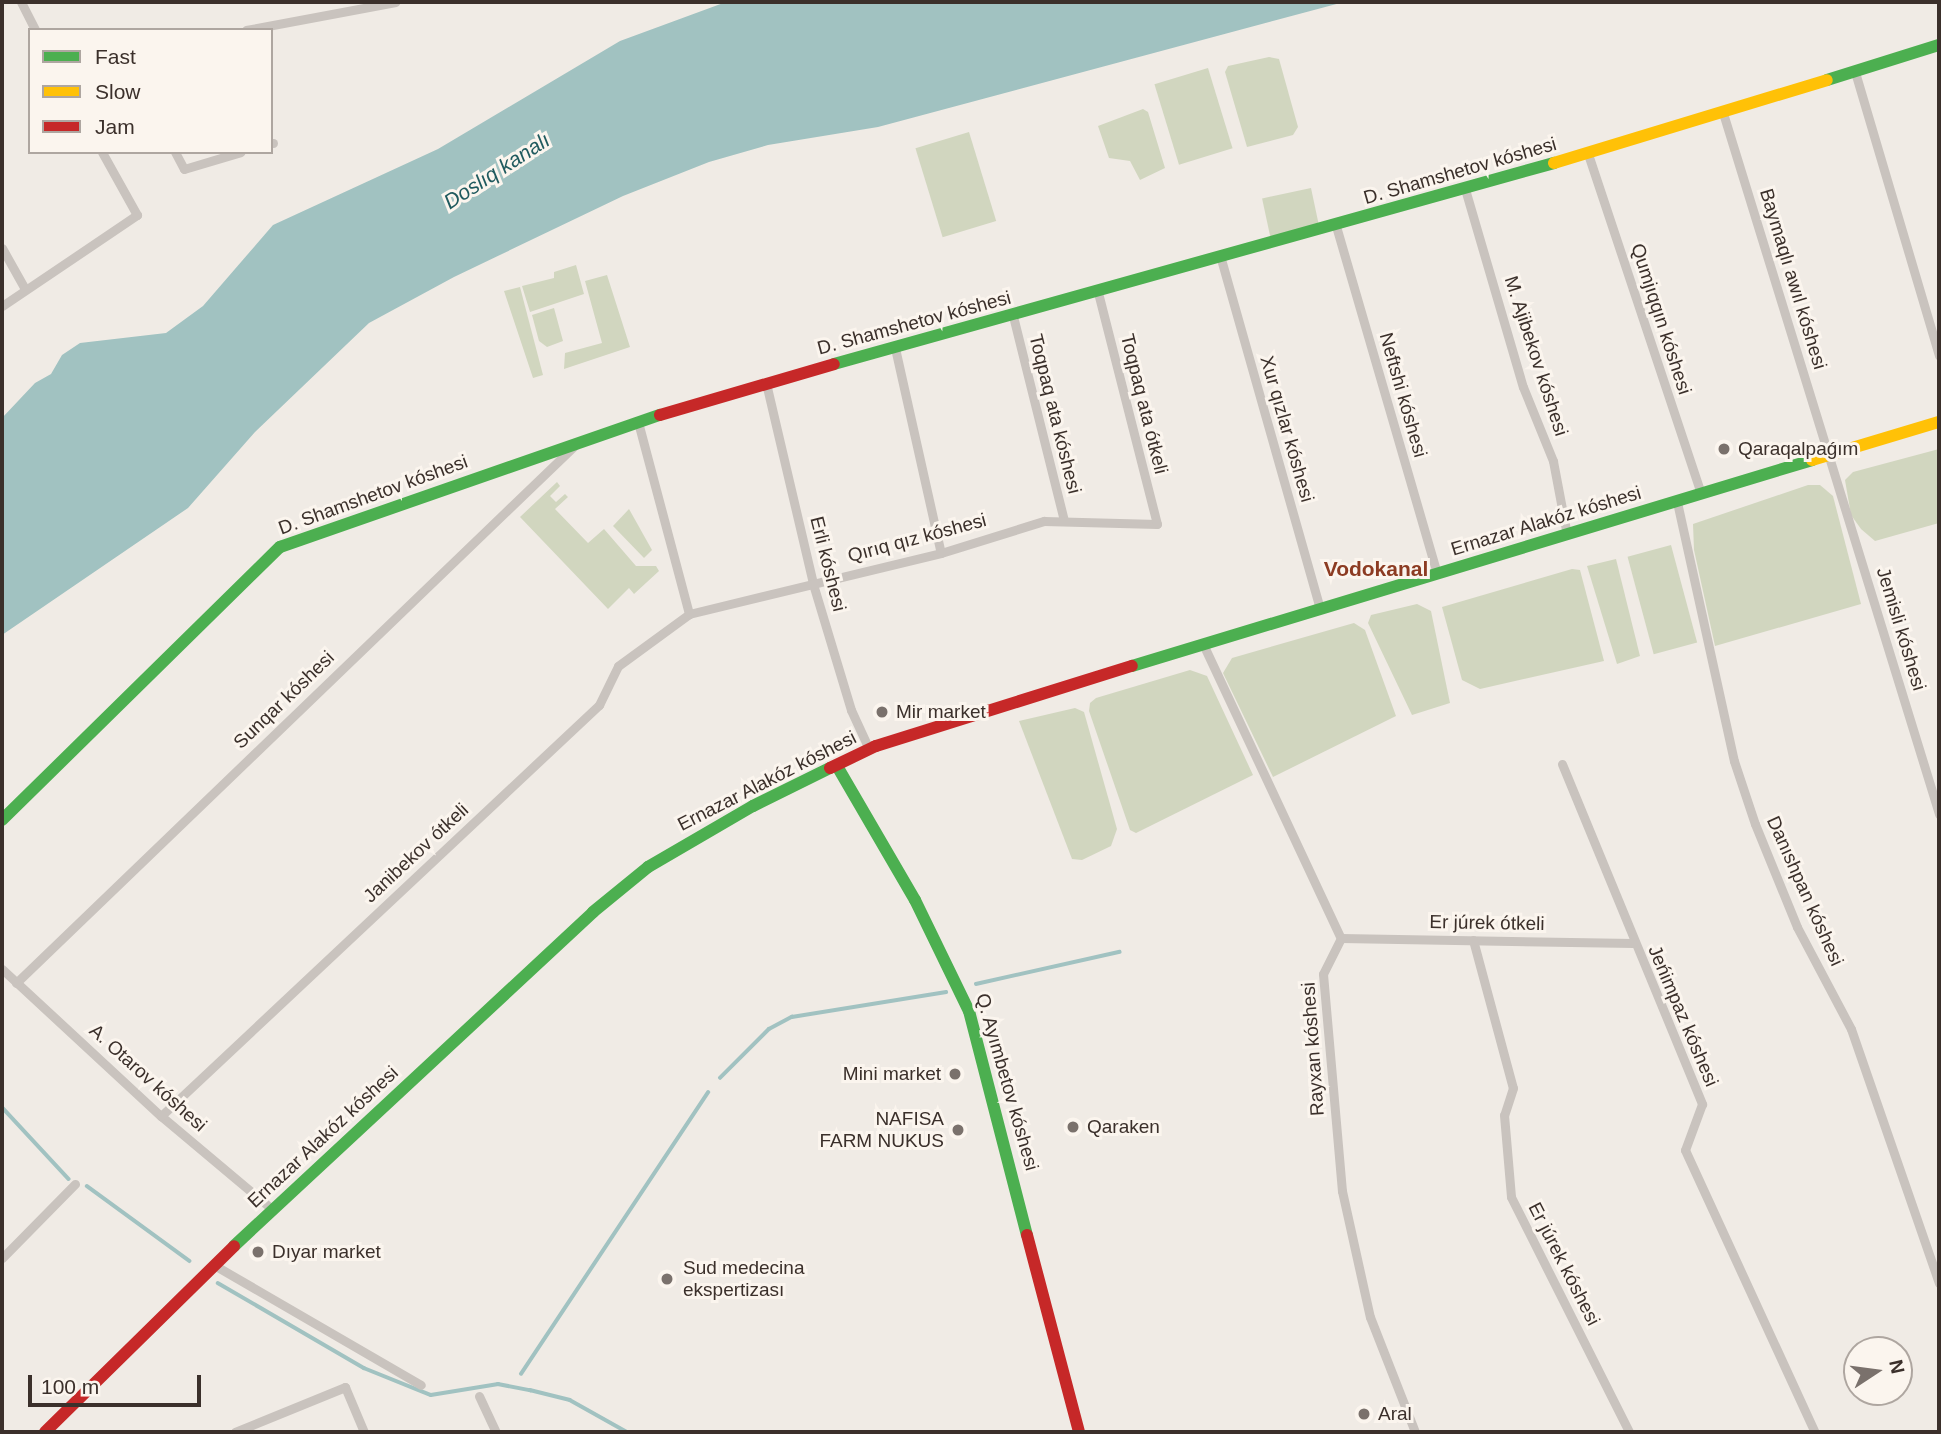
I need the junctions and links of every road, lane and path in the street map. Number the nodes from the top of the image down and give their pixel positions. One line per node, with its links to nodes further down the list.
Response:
1 (21, 2): 3 (street)
2 (395, 2): 4 (street)
3 (34, 28)
4 (257, 28)
5 (1939, 45): 6 (street, D. Shamshetov kóshesi)
6 (1855, 72): 7 (street, D. Shamshetov kóshesi); 21 (street)
7 (1723, 113): 11 (street, D. Shamshetov kóshesi); 26 (street, Baymaqlı awıl kóshesi)
8 (103, 154): 16 (street)
9 (176, 154): 10 (street)
10 (234, 154)
11 (1588, 154): 12 (street, D. Shamshetov kóshesi); 27 (street, Qumjıqqın kóshesi)
12 (1465, 189): 13 (street, D. Shamshetov kóshesi); 31 (street, M. Ajibekov kóshesi)
13 (1336, 226): 15 (street, D. Shamshetov kóshesi); 33 (street, Neftshi kóshesi)
14 (2, 248): 16 (street)
15 (1221, 259): 17 (street, D. Shamshetov kóshesi); 35 (street, Xur qızlar kóshesi)
16 (25, 289): 18 (street)
17 (1098, 293): 19 (street, D. Shamshetov kóshesi); 30 (street, Toqpaq ata ótkeli)
18 (2, 306)
19 (1013, 316): 20 (street, D. Shamshetov kóshesi); 29 (street, Toqpaq ata kóshesi)
20 (895, 348): 22 (street, D. Shamshetov kóshesi); 32 (street)
21 (1939, 356)
22 (766, 383): 23 (street, D. Shamshetov kóshesi); 34 (street, Erli kóshesi)
23 (638, 422): 25 (street, D. Shamshetov kóshesi); 36 (street)
24 (1939, 422): 26 (street, Ernazar Alakóz kóshesi)
25 (577, 443): 42 (street, D. Shamshetov kóshesi); 47 (street, Sunqar kóshesi)
26 (1829, 455): 27 (street, Ernazar Alakóz kóshesi); 41 (street, Jemisli kóshesi)
27 (1701, 494): 28 (street, Ernazar Alakóz kóshesi)
28 (1677, 502): 31 (street, Ernazar Alakóz kóshesi); 53 (street, Danıshpan kóshesi)
29 (1064, 521): 30 (street, Qırıq qız kóshesi); 32 (street, Qırıq qız kóshesi)
30 (1157, 524)
31 (1567, 535): 33 (street, Ernazar Alakóz kóshesi)
32 (941, 552): 34 (street, Qırıq qız kóshesi)
33 (1437, 573): 35 (street, Ernazar Alakóz kóshesi)
34 (813, 584): 36 (street, Qırıq qız kóshesi); 38 (street, Erli kóshesi)
35 (1320, 608): 37 (street, Ernazar Alakóz kóshesi)
36 (689, 614): 48 (street, Janibekov ótkeli)
37 (1203, 644): 38 (street, Ernazar Alakóz kóshesi); 43 (street)
38 (869, 750): 40 (street, Ernazar Alakóz kóshesi)
39 (1562, 764): 45 (street, Jeńimpaz kóshesi)
40 (838, 766): 50 (street, Ernazar Alakóz kóshesi); 60 (street, Q. Ayımbetov kóshesi)
41 (1939, 814)
42 (2, 820)
43 (1341, 938): 44 (street, Er júrek ótkeli); 61 (street, Rayxan kóshesi)
44 (1473, 940): 45 (street, Er júrek ótkeli); 62 (street, Er júrek kóshesi)
45 (1633, 943): 63 (street, Jeńimpaz kóshesi)
46 (2, 969): 47 (street, A. Otarov kóshesi)
47 (16, 983): 48 (street, A. Otarov kóshesi)
48 (161, 1116): 50 (street, A. Otarov kóshesi)
49 (75, 1185): 51 (street)
50 (274, 1210): 52 (street, Ernazar Alakóz kóshesi)
51 (2, 1258)
52 (214, 1265): 54 (street); 56 (street, Ernazar Alakóz kóshesi)
53 (1939, 1283)
54 (421, 1385)
55 (479, 1396): 59 (street)
56 (45, 1432)
57 (235, 1432): 58 (street)
58 (364, 1432)
59 (496, 1432)
60 (1079, 1432)
61 (1415, 1432)
62 (1629, 1432)
63 (1815, 1432)

